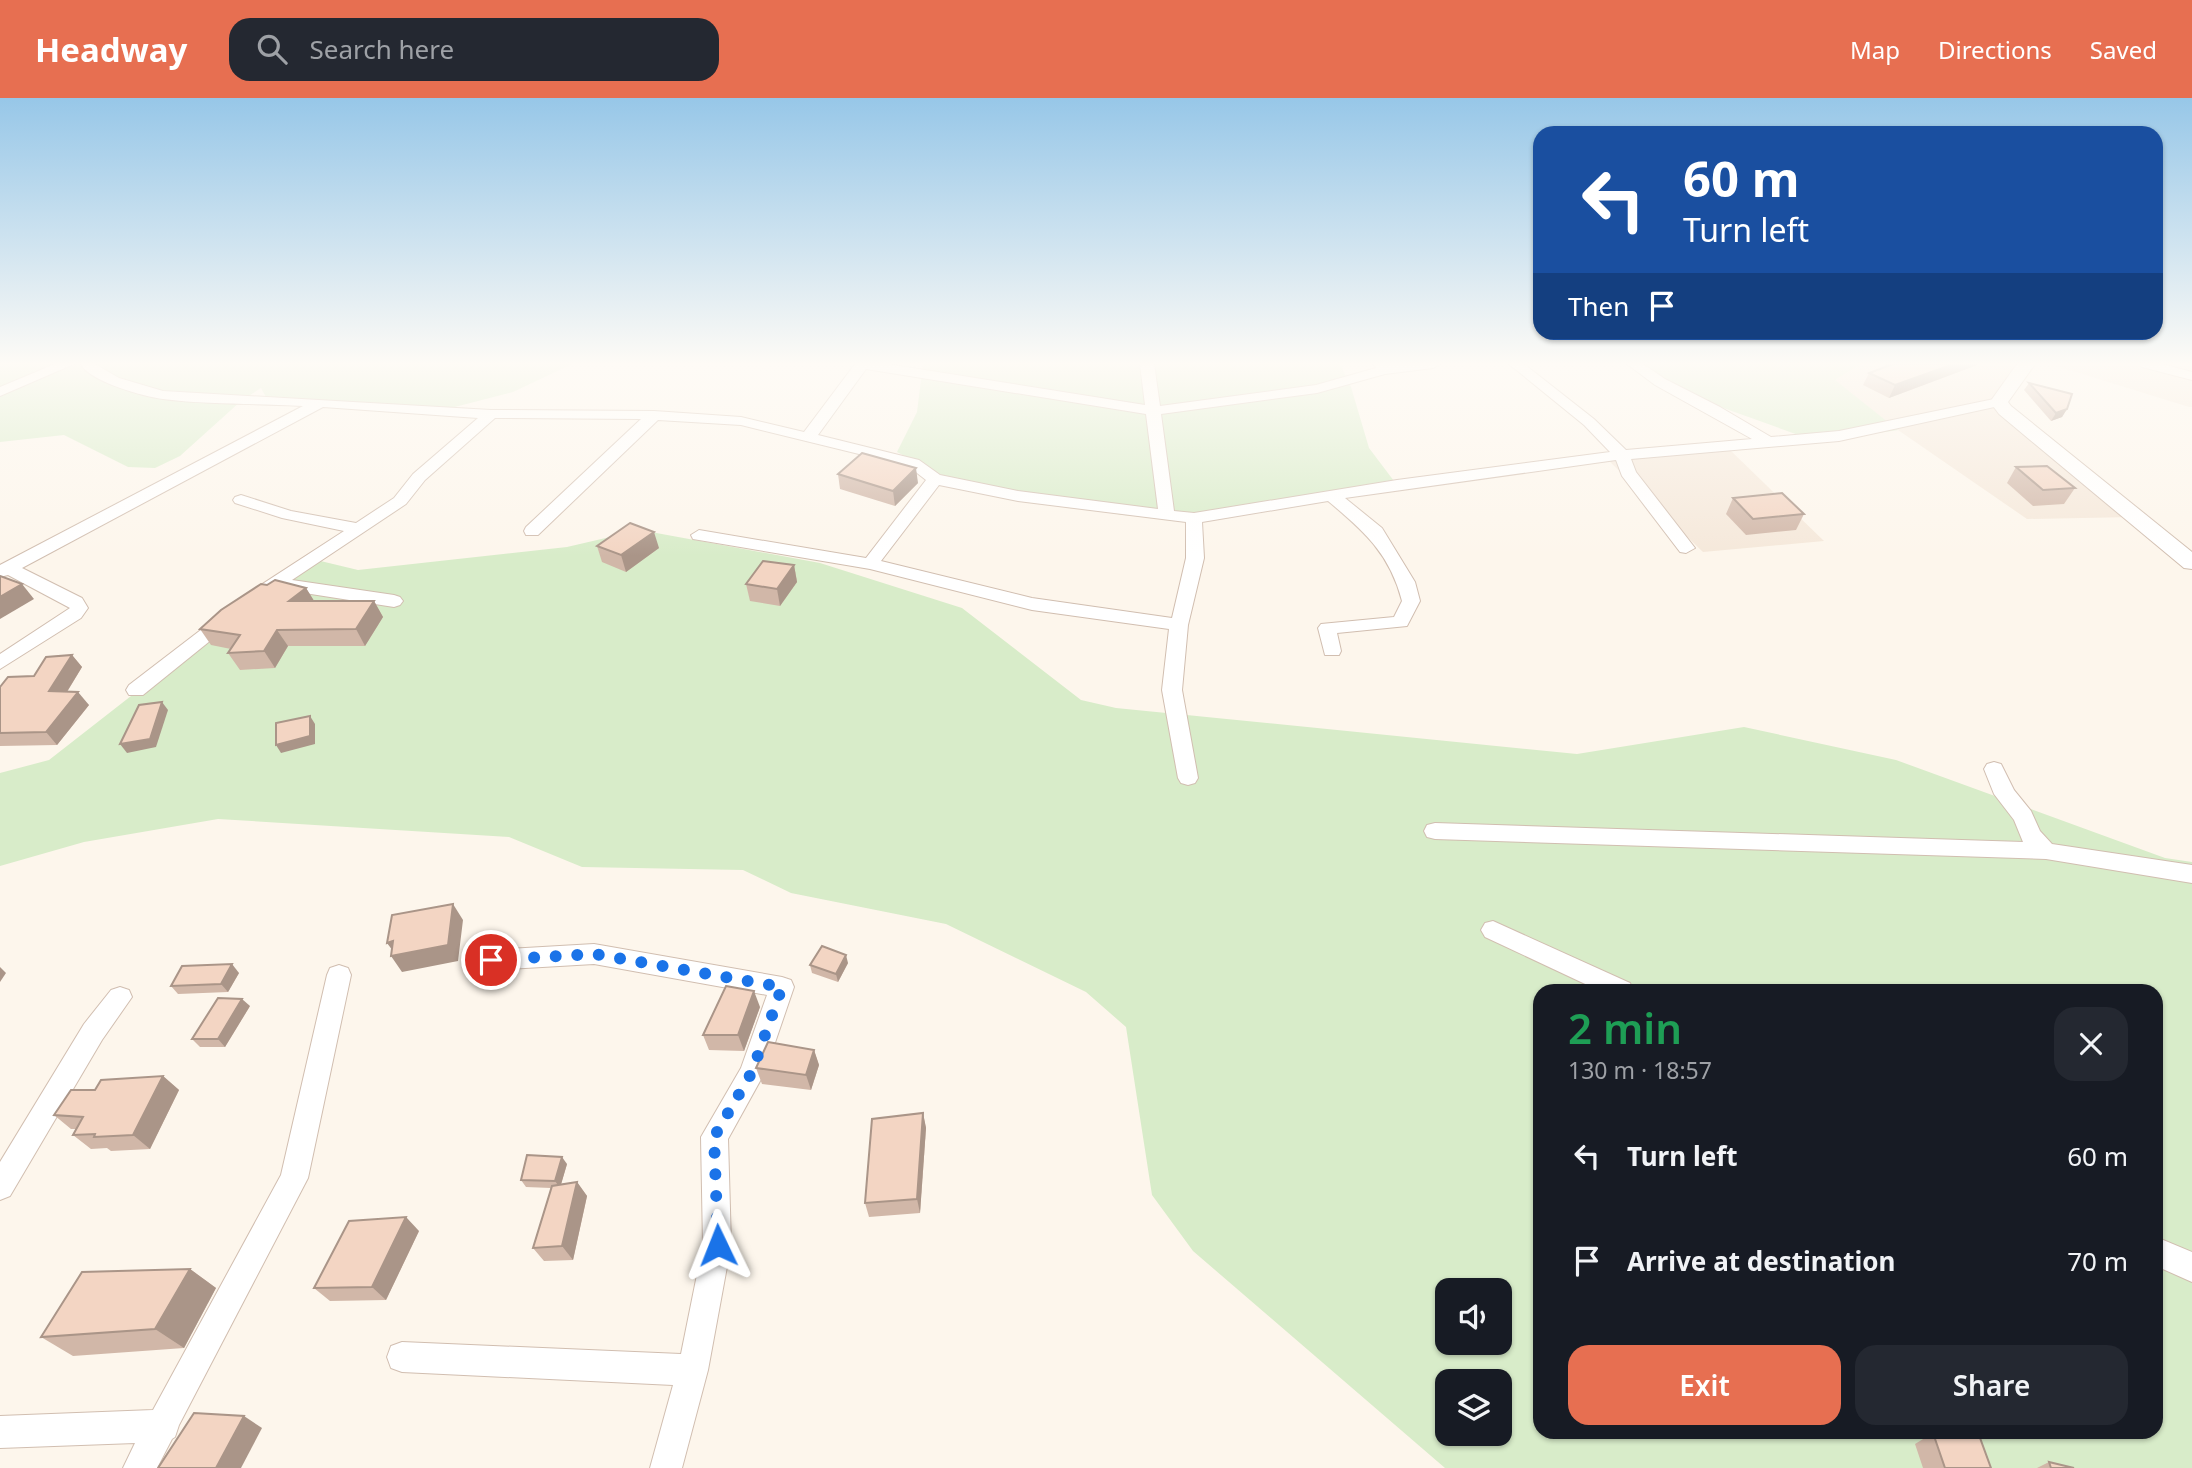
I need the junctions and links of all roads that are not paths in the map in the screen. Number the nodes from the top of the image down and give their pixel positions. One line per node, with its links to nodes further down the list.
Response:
1 (273, 428): 25 (street)
2 (475, 428): 19 (street)
3 (640, 428): 20 (street)
4 (766, 428): 11 (street)
5 (815, 428): 11 (street)
6 (1154, 428): 17 (street)
7 (1595, 428): 13 (street)
8 (1745, 428): 12 (street)
9 (1877, 428): 12 (street)
10 (2025, 428): 24 (street)
11 (807, 439): 14 (street)
12 (1768, 442): 13 (street)
13 (1622, 454): 15 (street); 22 (street)
14 (935, 479): 17 (street); 23 (street)
15 (1331, 495): 18 (street); 29 (street)
16 (241, 500): 19 (street)
17 (1167, 516): 18 (street)
18 (1195, 518): 28 (street)
19 (358, 528): 26 (street)
20 (532, 531)
21 (699, 535): 23 (street)
22 (1686, 548)
23 (870, 564): 28 (street)
24 (2192, 564)
25 (4, 570): 30 (street)
26 (275, 583): 27 (street); 31 (street)
27 (394, 601)
28 (1179, 625): 33 (street)
29 (1332, 651)
30 (0, 663)
31 (136, 690)
32 (1994, 769): 35 (street)
33 (1188, 778)
34 (1435, 831): 35 (street)
35 (2046, 851): 36 (street)
36 (2192, 874)
37 (1493, 930): 40 (street)
38 (491, 960): 46 (street)
39 (339, 975): 47 (street)
40 (1608, 984)
41 (120, 997): 42 (street)
42 (0, 1187)
43 (2163, 1254): 44 (street)
44 (2192, 1267)
45 (402, 1357): 46 (street)
46 (693, 1370): 50 (street)
47 (163, 1426): 48 (street); 49 (street)
48 (0, 1432)
49 (139, 1468)
50 (666, 1468)

